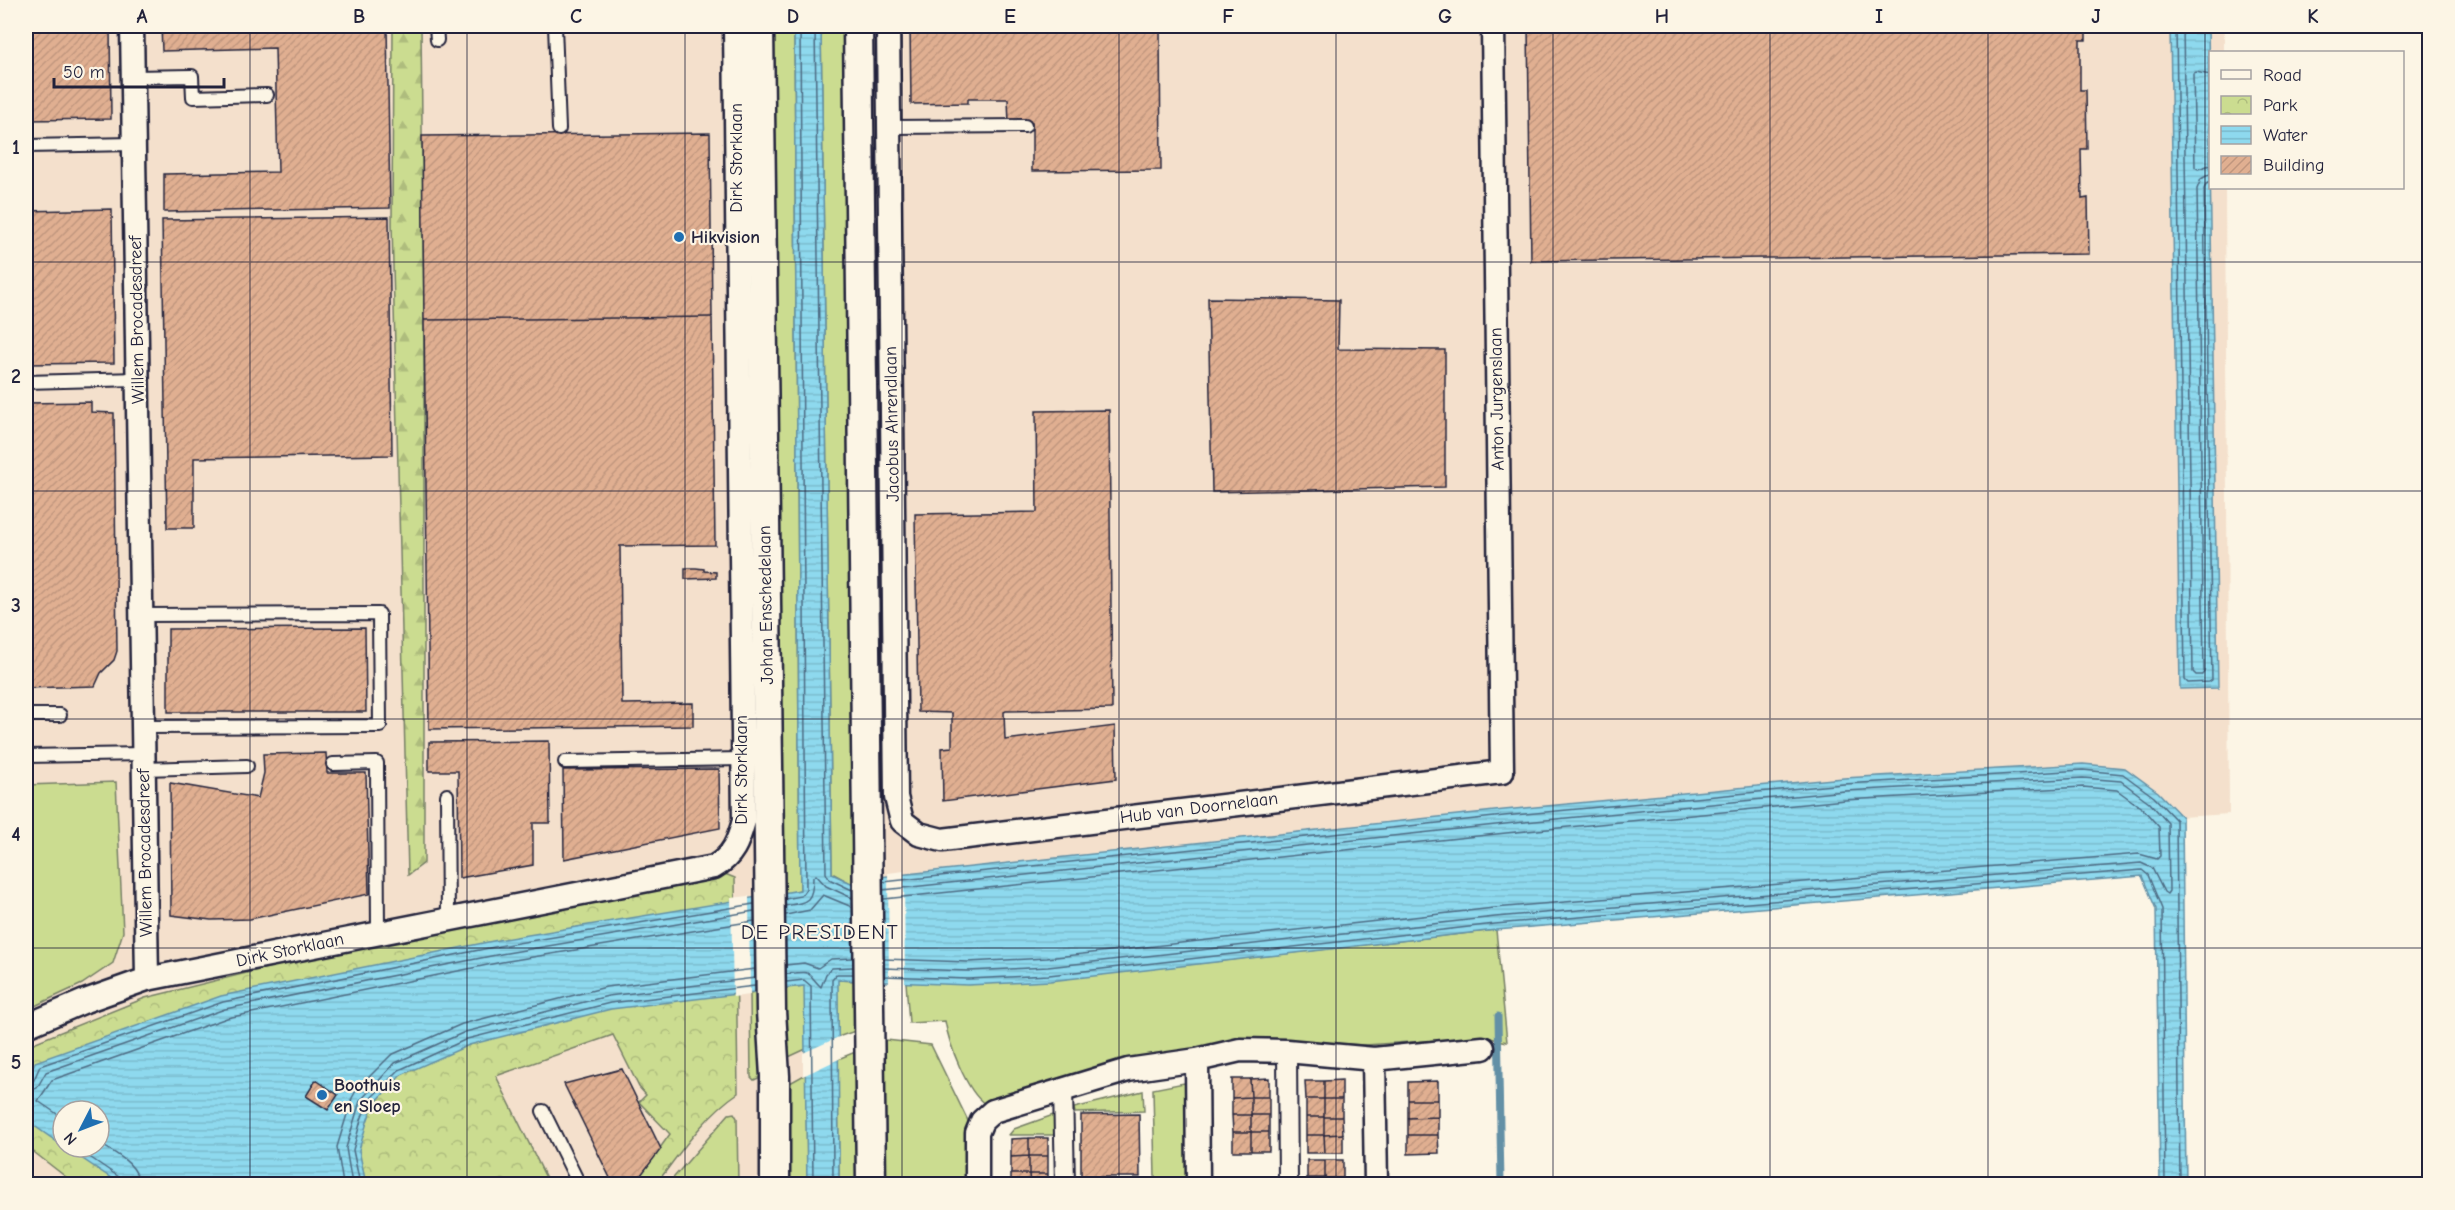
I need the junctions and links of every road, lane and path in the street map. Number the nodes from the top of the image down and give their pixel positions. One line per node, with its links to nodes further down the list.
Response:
1 (132, 26): 10 (street, Willem Brocadesdreef)
2 (436, 26): 9 (lane)
3 (555, 26): 14 (lane)
4 (735, 26): 24 (street, Dirk Storklaan)
5 (759, 26): 45 (street, Johan Enschedelaan)
6 (858, 26): 46 (street)
7 (888, 26): 13 (street, Jacobus Ahrendlaan)
8 (1493, 26): 29 (street, Anton Jurgenslaan)
9 (437, 40)
10 (133, 77): 11 (lane); 15 (street, Willem Brocadesdreef)
11 (267, 95)
12 (1024, 126): 13 (lane)
13 (889, 127): 31 (street, Jacobus Ahrendlaan)
14 (559, 129)
15 (134, 144): 16 (lane); 17 (street, Willem Brocadesdreef)
16 (26, 146)
17 (138, 379): 18 (lane); 19 (street, Willem Brocadesdreef)
18 (26, 382)
19 (142, 615): 22 (street, Willem Brocadesdreef); 22 (lane)
20 (26, 715): 21 (lane)
21 (60, 715)
22 (143, 727): 25 (street, Willem Brocadesdreef)
23 (26, 756): 25 (lane)
24 (743, 759): 26 (lane); 32 (street, Dirk Storklaan)
25 (144, 761): 28 (lane); 34 (street, Willem Brocadesdreef)
26 (565, 762)
27 (333, 764): 33 (lane)
28 (247, 766)
29 (1502, 772): 31 (street, Hub van Doornelaan)
30 (447, 795): 32 (lane)
31 (902, 821)
32 (448, 918): 33 (street, Dirk Storklaan)
33 (378, 932): 34 (street, Dirk Storklaan)
34 (147, 979): 35 (street, Dirk Storklaan)
35 (26, 1026)
36 (1483, 1048): 38 (street)
37 (1287, 1050): 38 (street); 39 (street); 43 (street)
38 (1374, 1059): 49 (street)
39 (1197, 1060): 40 (street); 42 (street)
40 (1063, 1089): 47 (street); 48 (street)
41 (543, 1111): 44 (lane)
42 (1198, 1184): 43 (lane)
43 (1288, 1184)
44 (579, 1185)
45 (776, 1185)
46 (871, 1185)
47 (977, 1185)
48 (1065, 1185)
49 (1376, 1185)

